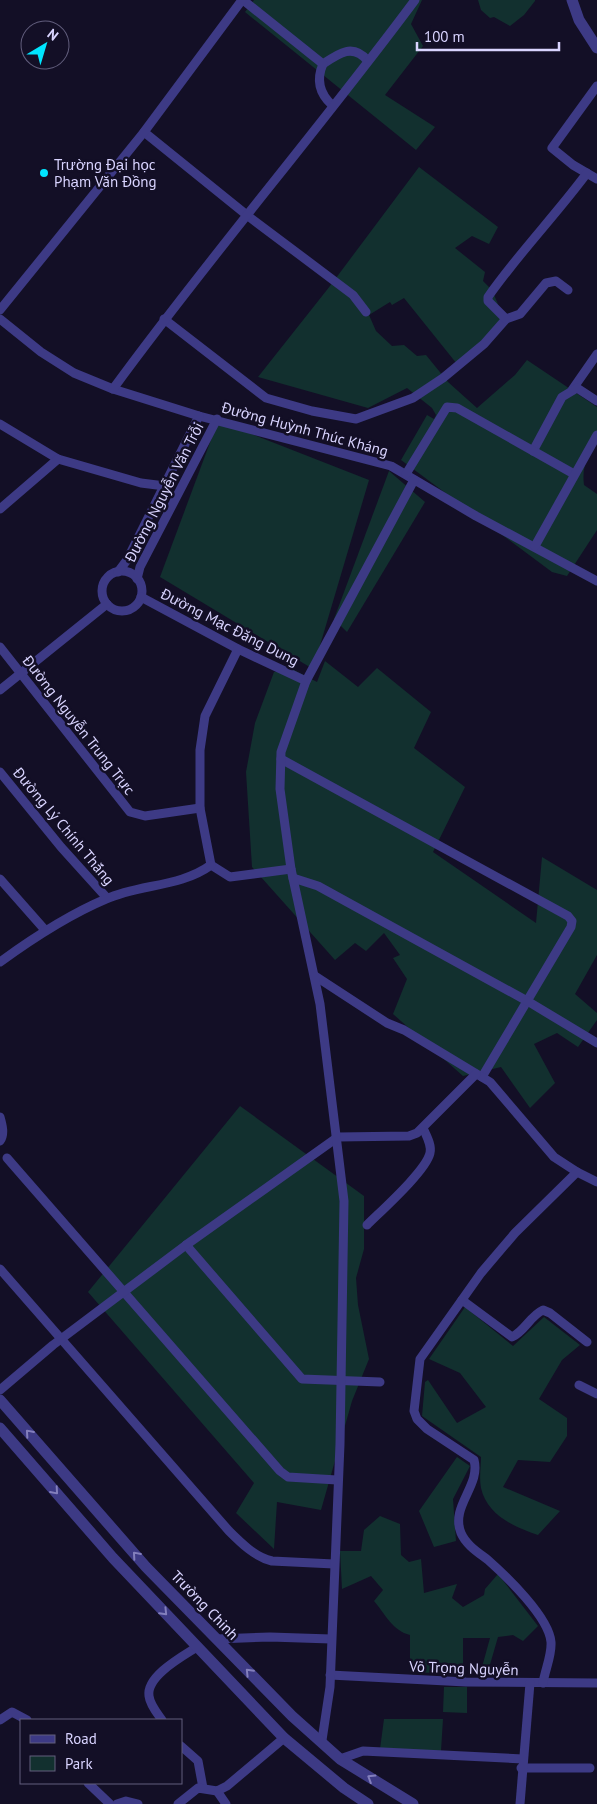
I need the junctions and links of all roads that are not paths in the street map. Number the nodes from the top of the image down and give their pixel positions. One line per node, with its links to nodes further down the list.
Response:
1 (243, 0): 6 (street); 9 (street)
2 (415, 0): 5 (street)
3 (572, 0): 4 (street)
4 (597, 48)
5 (368, 61): 6 (street); 8 (street)
6 (323, 64): 8 (street)
7 (597, 86): 10 (street)
8 (332, 105): 12 (street)
9 (144, 132): 12 (street); 14 (street)
10 (587, 173): 11 (street); 16 (street)
11 (597, 179)
12 (248, 216): 15 (street); 18 (street)
13 (568, 290): 16 (street)
14 (0, 310)
15 (366, 312)
16 (506, 319): 18 (street)
17 (0, 320): 20 (street, Đường Huỳnh Thúc Kháng)
18 (164, 320): 20 (street)
19 (597, 354): 21 (street)
20 (113, 389): 23 (street, Đường Huỳnh Thúc Kháng)
21 (572, 390): 22 (street); 27 (street)
22 (597, 401)
23 (200, 416): 24 (street, Đường Huỳnh Thúc Kháng); 31 (street, Đường Nguyễn Văn Trỗi)
24 (217, 419): 30 (street, Đường Huỳnh Thúc Kháng); 35 (street, Đường Nguyễn Văn Trỗi)
25 (0, 424): 28 (street)
26 (597, 435): 29 (street)
27 (533, 451): 29 (street); 30 (street)
28 (58, 459): 31 (street); 32 (street)
29 (574, 474): 33 (street)
30 (410, 477): 33 (street, Đường Huỳnh Thúc Kháng); 42 (street)
31 (165, 486): 34 (street, Đường Nguyễn Văn Trỗi)
32 (0, 509)
33 (534, 546): 36 (street, Đường Huỳnh Thúc Kháng)
34 (118, 572): 35 (street); 38 (street)
35 (138, 579): 37 (street)
36 (597, 581)
37 (141, 597): 38 (street); 40 (street, Đường Mạc Đăng Dung)
38 (107, 604): 41 (street)
39 (0, 647): 41 (street, Đường Nguyễn Trung Trực)
40 (238, 649): 42 (street, Đường Mạc Đăng Dung); 46 (street)
41 (21, 672): 43 (street); 46 (street, Đường Nguyễn Trung Trực)
42 (306, 681): 44 (street)
43 (0, 690)
44 (281, 759): 48 (street); 54 (street)
45 (0, 772): 50 (street, Đường Lý Chính Thắng)
46 (200, 808): 47 (street)
47 (212, 865): 48 (street); 50 (street)
48 (292, 874): 53 (street); 54 (street)
49 (0, 879): 51 (street)
50 (107, 898): 51 (street)
51 (45, 930): 52 (street)
52 (0, 962)
53 (315, 976): 56 (street); 59 (street)
54 (529, 1002): 55 (street); 56 (street)
55 (597, 1042)
56 (479, 1075): 58 (street); 62 (street)
57 (0, 1117): 60 (street)
58 (423, 1128): 59 (street); 64 (street)
59 (338, 1137): 65 (street); 71 (street)
60 (0, 1141)
61 (7, 1158): 67 (street)
62 (578, 1172): 63 (street); 68 (street)
63 (597, 1182)
64 (367, 1226)
65 (186, 1245): 67 (street); 71 (street)
66 (0, 1269): 69 (street)
67 (124, 1292): 69 (street); 78 (street)
68 (462, 1300): 70 (street); 85 (street)
69 (62, 1339): 74 (street); 79 (street)
70 (587, 1342)
71 (340, 1382): 72 (street); 78 (street)
72 (380, 1382)
73 (579, 1384): 75 (street)
74 (0, 1390)
75 (597, 1394)
76 (0, 1400): 80 (street, Trường Chinh, one-way to 76)
77 (0, 1428): 82 (street, one-way to 82)
78 (337, 1480): 79 (street)
79 (334, 1564): 81 (street)
80 (217, 1639): 81 (street); 91 (street, Trường Chinh, one-way to 80)
81 (331, 1639): 83 (street)
82 (197, 1646): 88 (street); 90 (street)
83 (330, 1675): 84 (street, Võ Trọng Nguyễn); 91 (street)
84 (530, 1683): 85 (street, Võ Trọng Nguyễn); 95 (street)
85 (543, 1683): 86 (street, Võ Trọng Nguyễn)
86 (597, 1683)
87 (24, 1719): 89 (street)
88 (161, 1719)
89 (0, 1720)
90 (284, 1738): 93 (street); 99 (street)
91 (322, 1740): 93 (street); 94 (street, Trường Chinh)
92 (182, 1747): 98 (street)
93 (308, 1758): 105 (street)
94 (340, 1759): 95 (street); 106 (street, Trường Chinh, one-way to 94)
95 (522, 1763): 96 (street); 107 (street)
96 (590, 1768)
97 (89, 1784): 100 (street)
98 (203, 1788): 99 (street); 103 (street)
99 (217, 1791): 104 (street)
100 (110, 1804)
101 (117, 1804): 102 (street)
102 (138, 1804)
103 (178, 1804)
104 (226, 1804)
105 (368, 1804)
106 (413, 1804)
107 (520, 1804)

